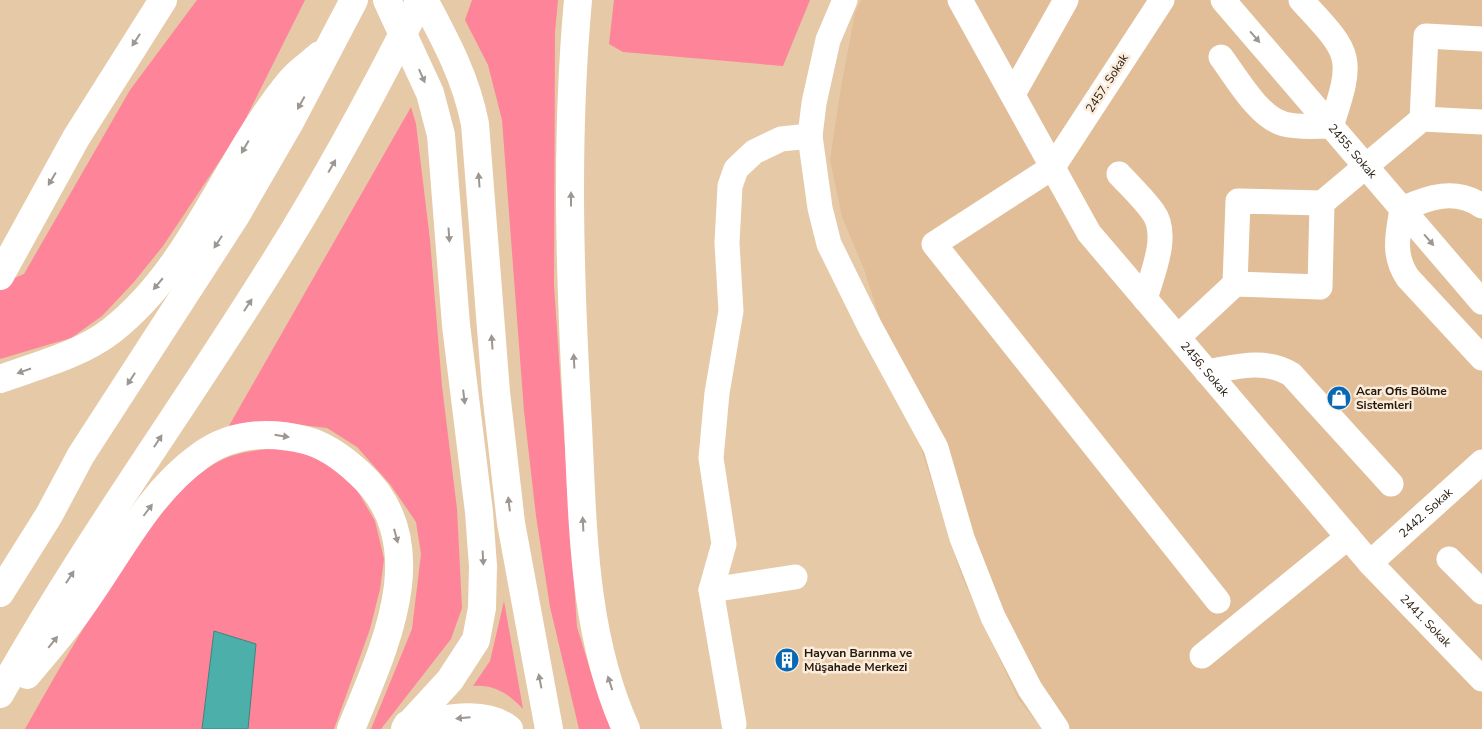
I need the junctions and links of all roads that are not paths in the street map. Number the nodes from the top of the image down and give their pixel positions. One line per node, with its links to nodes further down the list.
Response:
1 (163, 0): 27 (main road, one-way to 27)
2 (354, 0): 14 (main road)
3 (387, 0): 50 (main road, one-way to 50)
4 (420, 0): 47 (main road, one-way to 4)
5 (424, 0): 53 (main road, one-way to 5)
6 (578, 0): 54 (main road, one-way to 6)
7 (845, 0): 20 (street)
8 (960, 0): 16 (street, 2456. Sokak)
9 (1066, 0): 16 (street)
10 (1162, 0): 21 (street, 2457. Sokak)
11 (1223, 0): 19 (street, 2455. Sokak, one-way to 19)
12 (1301, 0): 19 (street)
13 (1482, 39): 17 (street)
14 (333, 44): 34 (main road, one-way to 34); 43 (main road, one-way to 43)
15 (1221, 57): 19 (street)
16 (1013, 94): 21 (street, 2456. Sokak)
17 (1422, 119): 18 (street); 22 (street)
18 (1482, 122)
19 (1331, 126): 22 (street, 2455. Sokak)
20 (810, 136): 41 (street); 55 (street)
21 (1053, 167): 29 (street, 2456. Sokak); 44 (street)
22 (1366, 167): 24 (street); 26 (street, 2455. Sokak)
23 (1119, 174): 29 (street)
24 (1322, 203): 28 (street); 28 (street)
25 (1482, 206): 26 (street)
26 (1402, 209): 30 (street, 2455. Sokak, one-way to 30); 32 (street)
27 (0, 276)
28 (1235, 284): 31 (street)
29 (1145, 299): 31 (street, 2456. Sokak)
30 (1482, 302)
31 (1178, 337): 33 (street, 2456. Sokak)
32 (1482, 358)
33 (1207, 372): 36 (street); 37 (street, 2456. Sokak)
34 (0, 379)
35 (1482, 462): 39 (street, 2442. Sokak)
36 (1391, 484)
37 (1348, 537): 39 (street, 2456. Sokak); 45 (street)
38 (1449, 559): 42 (street)
39 (1370, 562): 46 (street, 2441. Sokak)
40 (794, 577): 41 (street)
41 (711, 590): 49 (street)
42 (1482, 592)
43 (0, 593)
44 (1218, 600)
45 (1202, 656)
46 (1482, 679)
47 (0, 694)
48 (0, 707): 51 (main road, one-way to 51)
49 (734, 724)
50 (406, 727): 52 (main road, one-way to 50)
51 (351, 729)
52 (509, 729)
53 (549, 729)
54 (626, 729)
55 (1057, 729)

